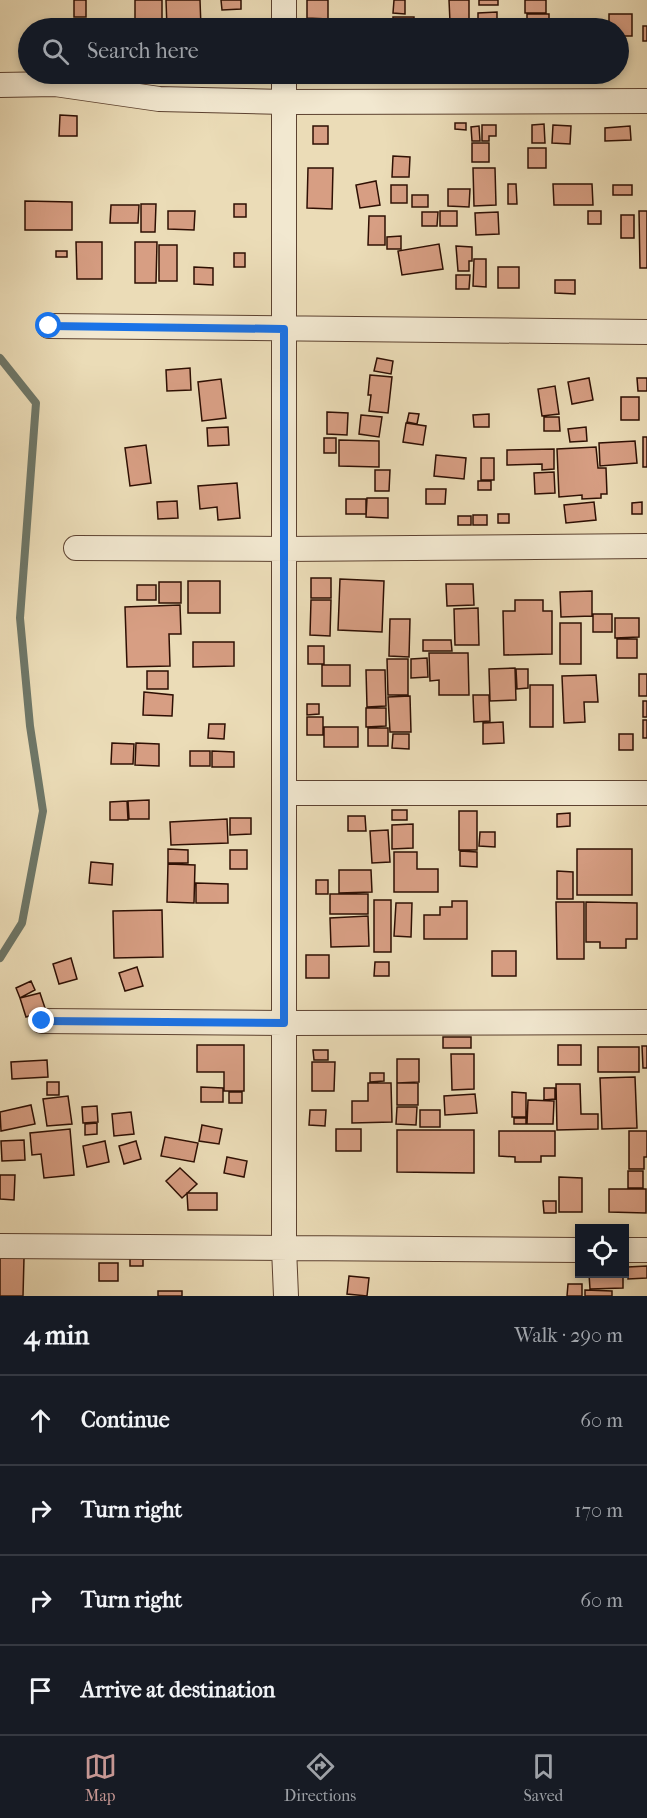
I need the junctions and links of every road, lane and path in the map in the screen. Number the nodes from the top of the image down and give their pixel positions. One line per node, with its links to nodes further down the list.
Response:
1 (284, 0): 2 (street)
2 (284, 18)
3 (284, 84): 6 (street)
4 (0, 85): 6 (street)
5 (647, 101): 6 (street)
6 (284, 102): 8 (street)
7 (49, 326): 8 (street)
8 (284, 329): 9 (street); 12 (street)
9 (647, 332)
10 (647, 546): 12 (street)
11 (76, 548): 12 (street)
12 (284, 549): 13 (street)
13 (284, 793): 14 (street); 17 (street)
14 (647, 793)
15 (42, 1021): 17 (street)
16 (647, 1022): 17 (street)
17 (284, 1023): 19 (street)
18 (0, 1246): 19 (street)
19 (284, 1248): 20 (street); 23 (street)
20 (575, 1250)
21 (629, 1250): 22 (street)
22 (647, 1250)
23 (286, 1296)

